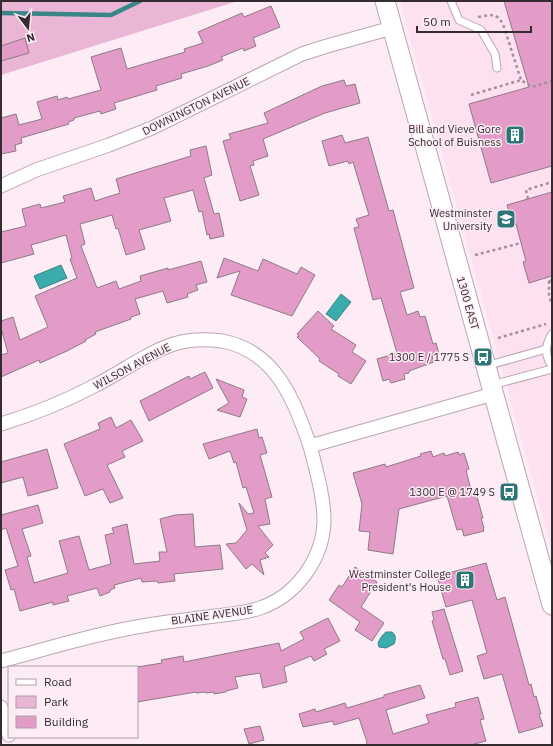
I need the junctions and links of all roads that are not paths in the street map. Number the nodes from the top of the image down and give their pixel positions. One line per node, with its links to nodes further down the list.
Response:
1 (385, 1): 3 (main road, 1300 EAST)
2 (451, 1): 4 (lane)
3 (392, 28): 5 (street, DOWNINGTON AVENUE); 8 (main road, 1300 EAST)
4 (497, 68)
5 (1, 186)
6 (552, 334): 7 (lane)
7 (546, 349): 8 (lane); 9 (lane)
8 (486, 366): 10 (main road, 1300 EAST)
9 (552, 367): 10 (lane)
10 (492, 390): 12 (street); 13 (main road, 1300 EAST)
11 (1, 424): 12 (street, WILSON AVENUE)
12 (310, 446): 14 (street, BLAINE AVENUE)
13 (552, 604)
14 (1, 661)
15 (1, 707): 16 (street)
16 (8, 732)

